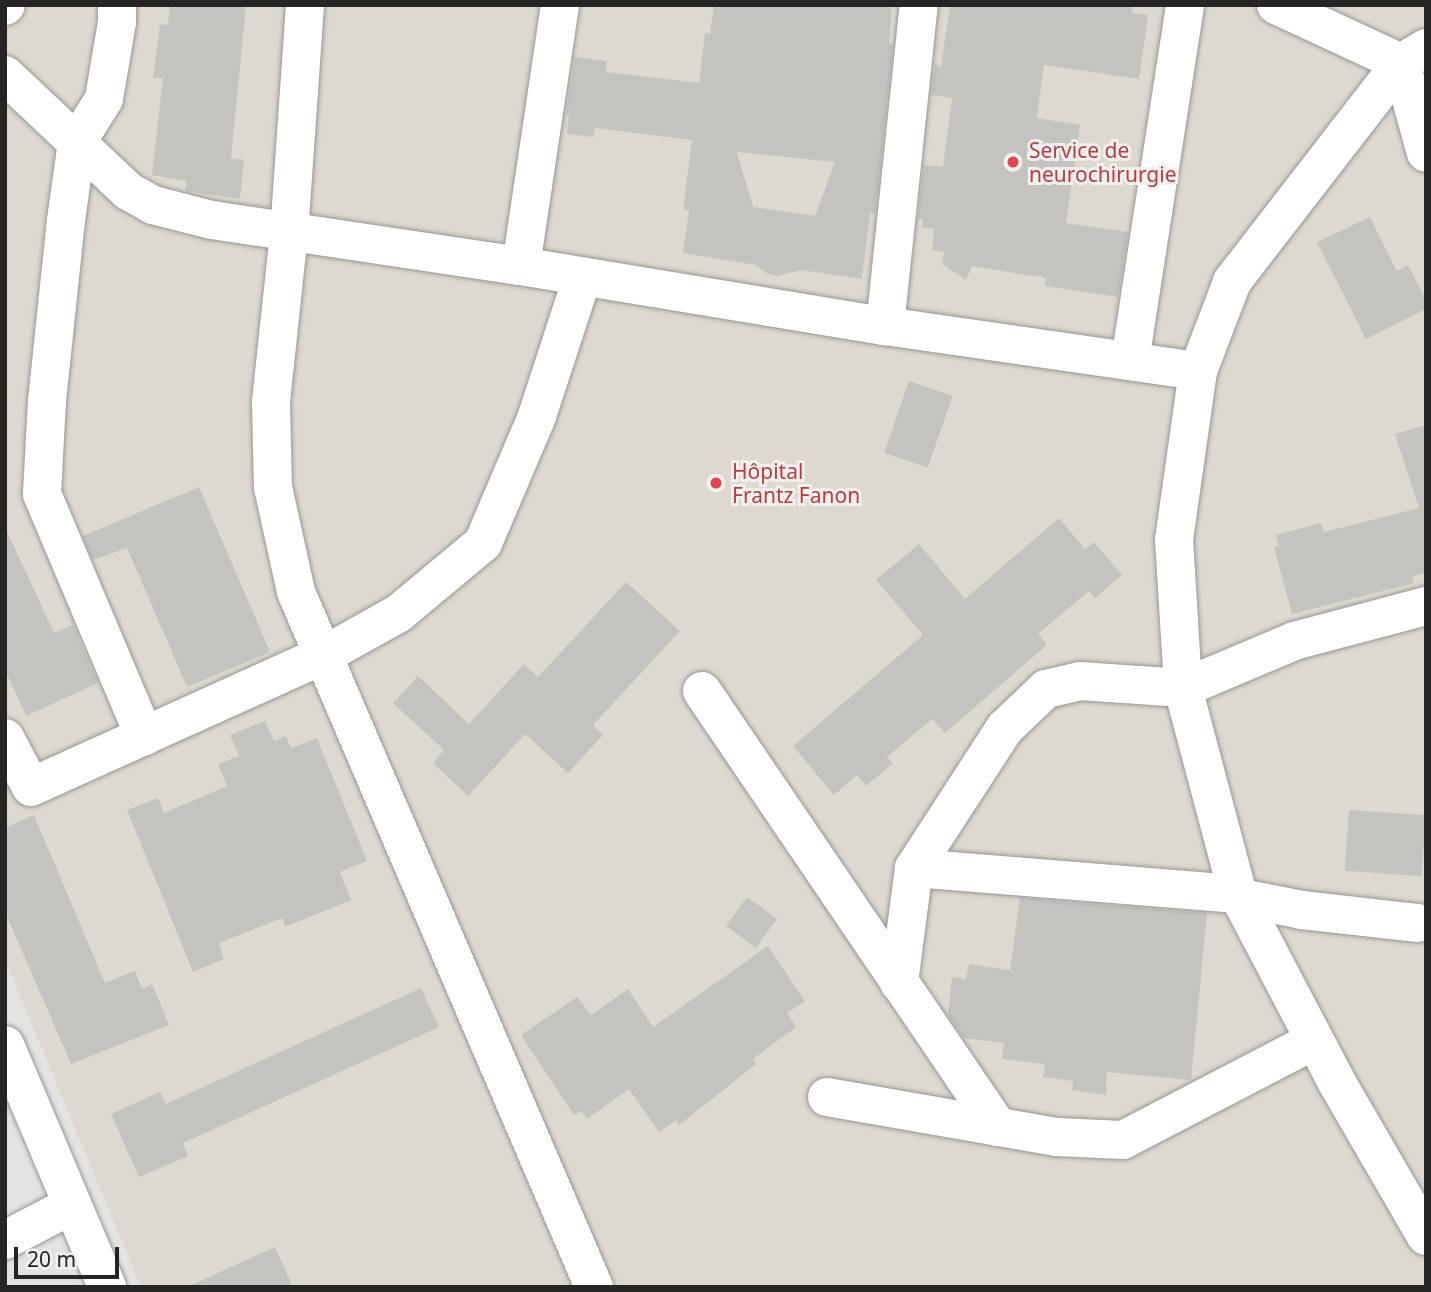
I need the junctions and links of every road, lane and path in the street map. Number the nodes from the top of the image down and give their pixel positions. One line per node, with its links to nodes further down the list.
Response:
1 (117, 5): 9 (street)
2 (305, 5): 11 (street)
3 (560, 5): 12 (street)
4 (919, 5): 14 (street)
5 (1185, 5): 15 (street)
6 (1276, 5): 7 (street)
7 (1413, 56): 10 (street); 16 (street)
8 (5, 75): 9 (street)
9 (78, 142): 11 (street); 21 (street)
10 (1426, 153)
11 (289, 233): 12 (street); 18 (street)
12 (521, 265): 13 (street)
13 (582, 278): 14 (street); 18 (street)
14 (885, 326): 15 (street)
15 (1130, 361): 16 (street)
16 (1198, 371): 19 (street)
17 (1426, 606): 19 (street)
18 (324, 655): 21 (street); 35 (street)
19 (1183, 688): 23 (street); 24 (street)
20 (702, 691): 26 (street)
21 (144, 736): 22 (street)
22 (5, 738)
23 (914, 868): 24 (street); 26 (street)
24 (1240, 896): 25 (street); 27 (street)
25 (1417, 923)
26 (900, 983): 30 (street)
27 (1315, 1040): 30 (street); 32 (street)
28 (5, 1045): 31 (street)
29 (827, 1097): 30 (street)
30 (998, 1127)
31 (72, 1205): 33 (street); 34 (street)
32 (1426, 1237)
33 (5, 1240)
34 (107, 1287)
35 (594, 1287)

